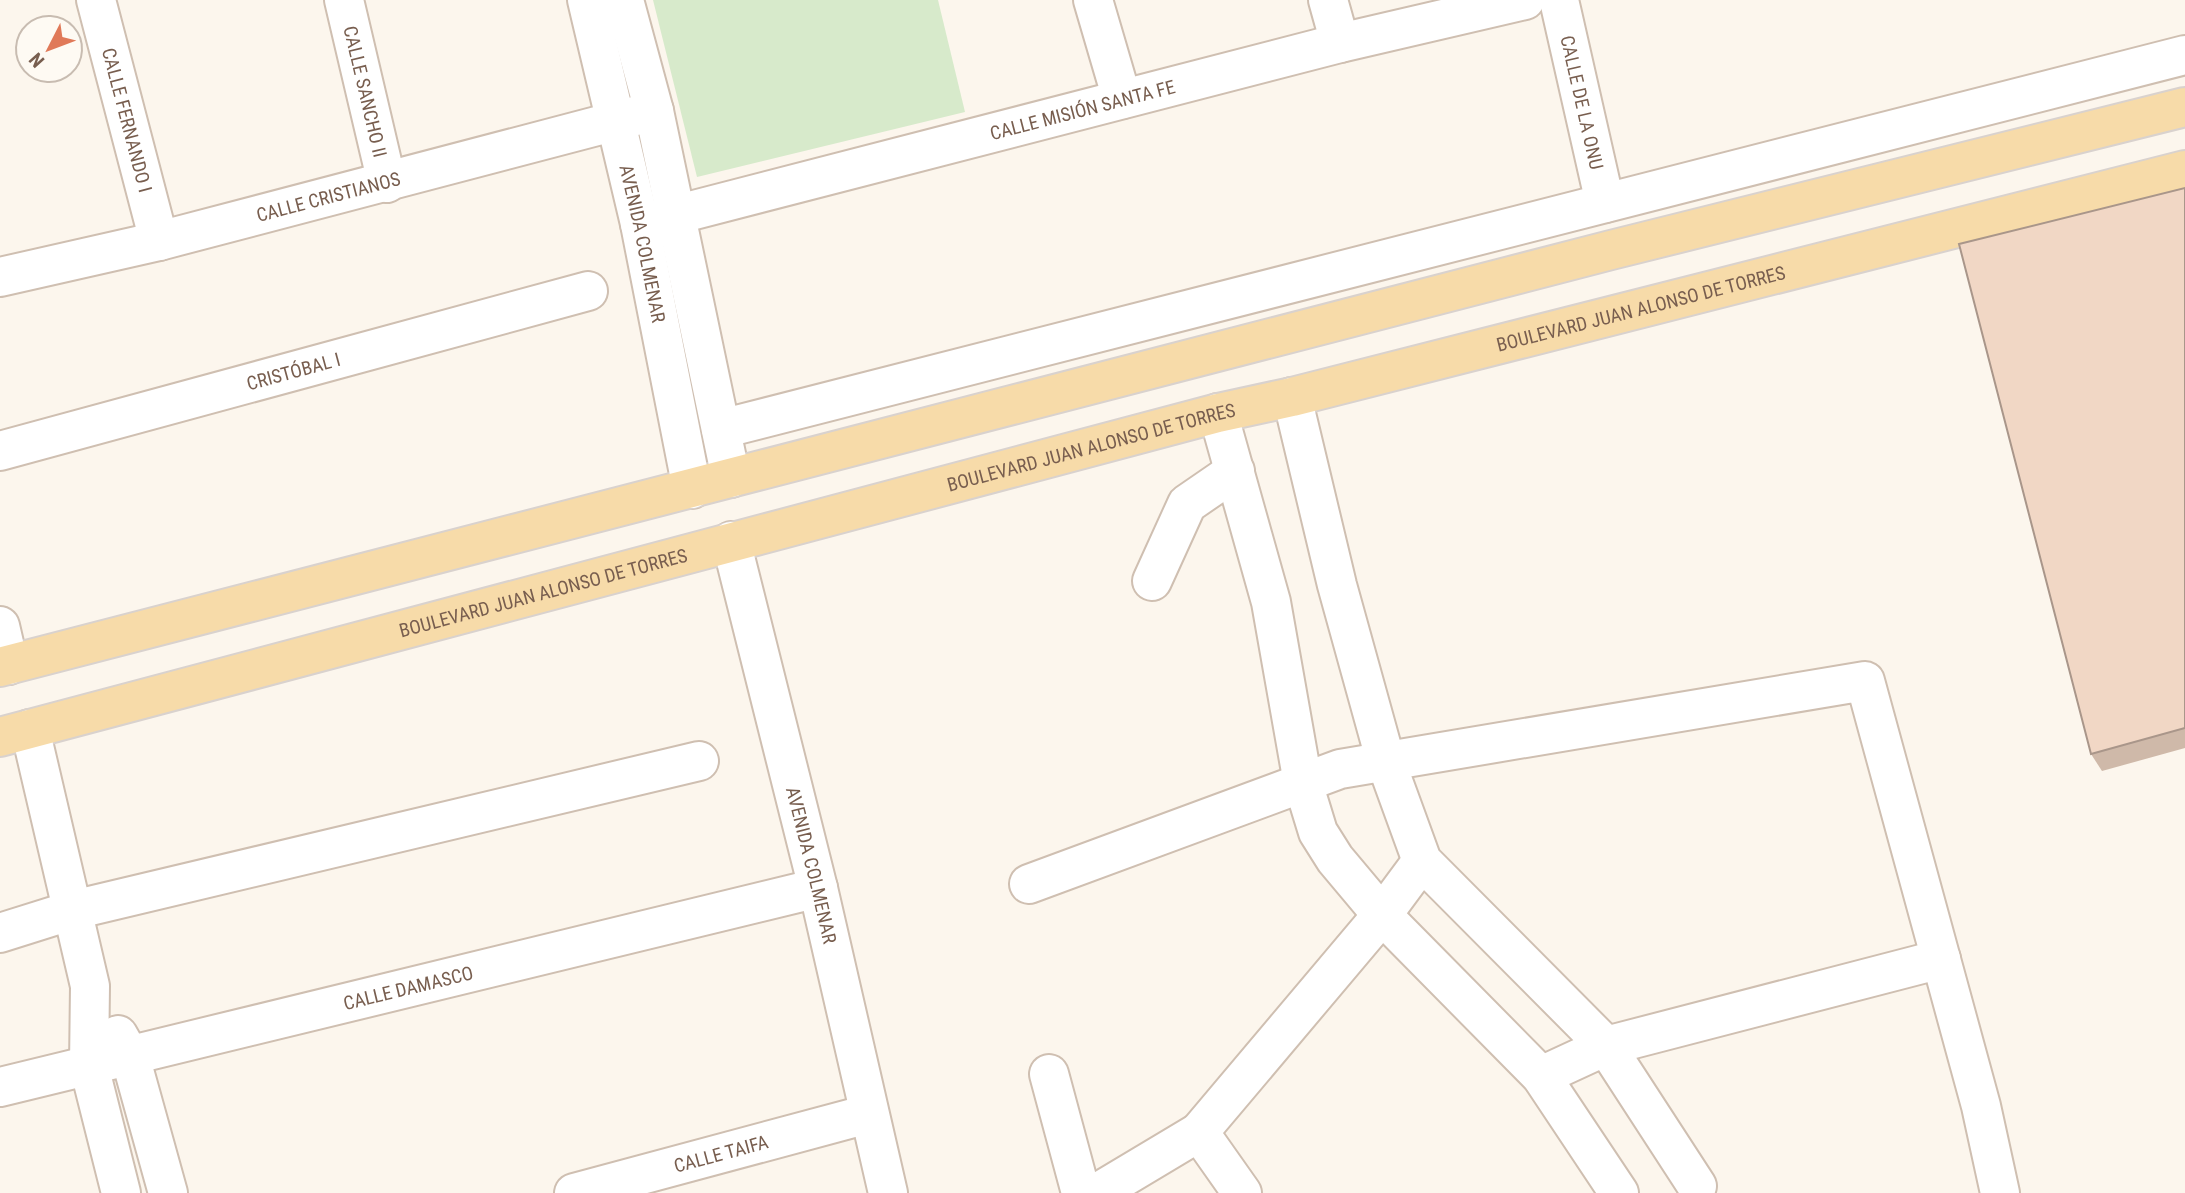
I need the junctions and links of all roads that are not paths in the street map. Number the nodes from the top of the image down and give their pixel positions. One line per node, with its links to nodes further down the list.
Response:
1 (96, 0): 19 (street, CALLE FERNANDO I)
2 (344, 0): 16 (street, CALLE SANCHO II)
3 (587, 0): 14 (street, AVENIDA COLMENAR)
4 (624, 0): 13 (street, AVENIDA COLMENAR)
5 (1093, 0): 11 (street)
6 (1328, 0): 9 (street)
7 (1525, 0): 9 (street, CALLE MISIÓN SANTA FE)
8 (1559, 0): 17 (street, CALLE DE LA ONU)
9 (1340, 43): 11 (street, CALLE MISIÓN SANTA FE)
10 (2185, 55): 17 (street)
11 (1122, 99): 18 (street, CALLE MISIÓN SANTA FE)
12 (2185, 107): 27 (main road)
13 (654, 111): 14 (street, CALLE CRISTIANOS); 18 (street, AVENIDA COLMENAR)
14 (617, 120): 16 (street, CALLE CRISTIANOS); 18 (street, AVENIDA COLMENAR)
15 (2180, 177): 22 (main road, BOULEVARD JUAN ALONSO DE TORRES)
16 (387, 183): 19 (street, CALLE CRISTIANOS)
17 (1605, 203): 24 (street)
18 (658, 219): 24 (street, AVENIDA COLMENAR); 28 (street, AVENIDA COLMENAR)
19 (159, 241): 20 (street, CALLE CRISTIANOS)
20 (0, 277)
21 (588, 290): 25 (street, CRISTÓBAL I)
22 (1292, 397): 23 (main road, BOULEVARD JUAN ALONSO DE TORRES); 35 (street)
23 (1218, 412): 26 (street); 29 (main road, BOULEVARD JUAN ALONSO DE TORRES)
24 (721, 429): 27 (street, AVENIDA COLMENAR)
25 (0, 451)
26 (1235, 471): 30 (street); 36 (street)
27 (732, 478): 28 (main road)
28 (692, 489): 32 (main road)
29 (730, 541): 33 (main road, BOULEVARD JUAN ALONSO DE TORRES); 39 (street, AVENIDA COLMENAR)
30 (1152, 581)
31 (0, 626): 32 (street)
32 (4, 666)
33 (15, 733): 40 (street)
34 (699, 761): 40 (street)
35 (1386, 762): 36 (street); 37 (street); 43 (street)
36 (1303, 783): 38 (street); 41 (street)
37 (1422, 861): 41 (street); 45 (street)
38 (1029, 884)
39 (817, 888): 46 (street, CALLE DAMASCO); 51 (street, AVENIDA COLMENAR)
40 (73, 910): 42 (street); 44 (street)
41 (1382, 915): 49 (street); 52 (street)
42 (0, 933)
43 (1941, 959): 45 (street); 62 (street)
44 (90, 986): 46 (street); 47 (street)
45 (1606, 1046): 49 (street); 53 (street)
46 (130, 1056): 47 (street, CALLE DAMASCO); 55 (street)
47 (89, 1066): 50 (street, CALLE DAMASCO); 54 (street)
48 (1049, 1074): 58 (street)
49 (1541, 1076): 61 (street)
50 (0, 1087)
51 (868, 1114): 56 (street, CALLE TAIFA); 57 (street, AVENIDA COLMENAR)
52 (1199, 1132): 59 (street); 60 (street)
53 (1697, 1186)
54 (121, 1193)
55 (167, 1193)
56 (574, 1193)
57 (888, 1193)
58 (1082, 1193)
59 (1097, 1193)
60 (1242, 1193)
61 (1619, 1193)
62 (2000, 1193)

